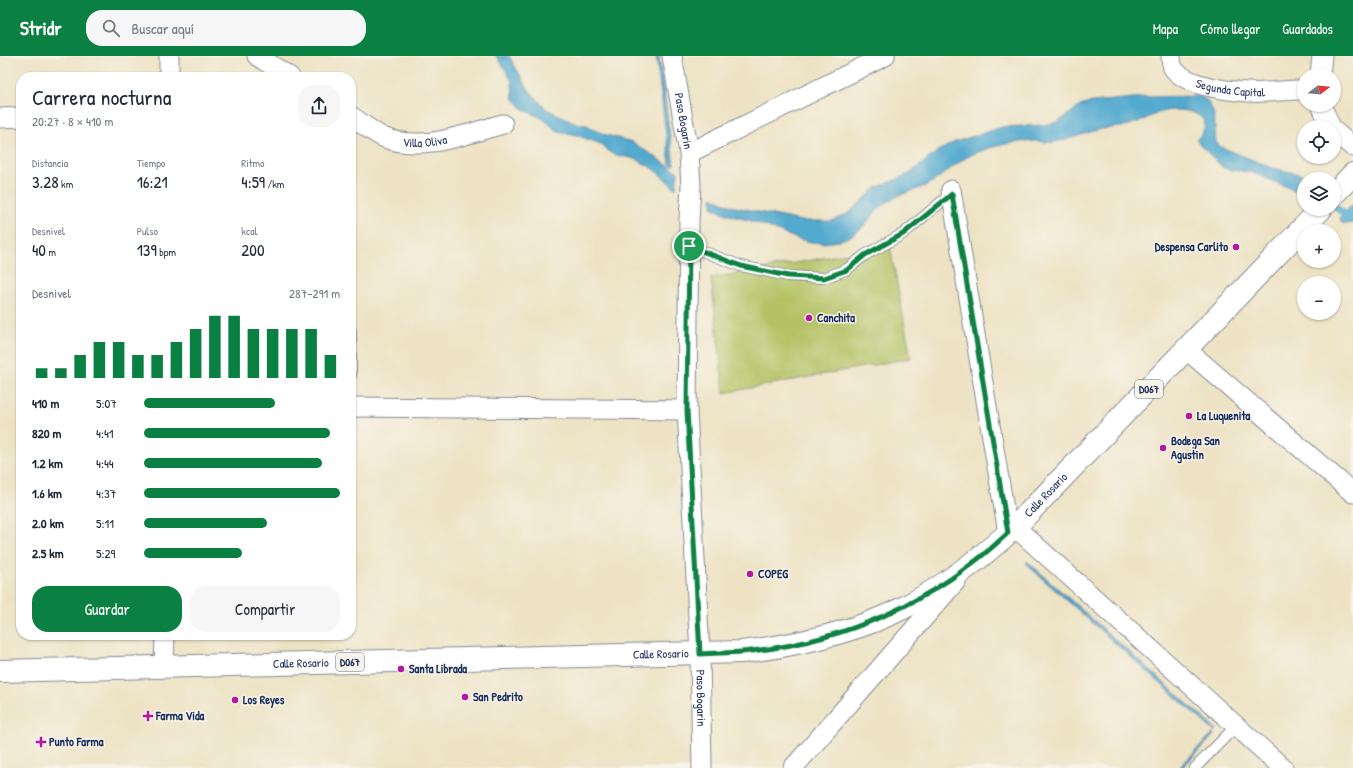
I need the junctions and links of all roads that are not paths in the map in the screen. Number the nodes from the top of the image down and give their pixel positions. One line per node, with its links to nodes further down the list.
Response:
1 (169, 56): 8 (street)
2 (257, 56): 9 (street)
3 (672, 56): 17 (street, Paso Bogarin)
4 (885, 56): 17 (street)
5 (1171, 56): 10 (street, Segunda Capital)
6 (1322, 56): 7 (street)
7 (1321, 68)
8 (169, 72)
9 (282, 72)
10 (1297, 90)
11 (16, 117): 12 (street)
12 (0, 118)
13 (356, 119): 14 (street, Villa Oliva)
14 (503, 124)
15 (1341, 137): 16 (street)
16 (1353, 147)
17 (689, 153): 22 (street, Paso Bogarin)
18 (1353, 174): 19 (main road)
19 (1341, 187)
20 (951, 192): 22 (lane); 27 (street)
21 (1315, 216): 23 (main road, Calle Rosario / D067)
22 (689, 246): 25 (street, Paso Bogarin)
23 (1187, 350): 26 (street); 27 (main road, Calle Rosario / D067)
24 (356, 407): 25 (street)
25 (687, 410): 30 (street, Paso Bogarin)
26 (1353, 493)
27 (1012, 530): 28 (main road, Calle Rosario / D067); 33 (street)
28 (967, 569): 30 (main road, Calle Rosario / D067); 35 (street)
29 (165, 640): 31 (street)
30 (700, 654): 31 (main road, Calle Rosario / D067); 34 (street, Paso Bogarin)
31 (164, 667): 32 (main road, Calle Rosario / D067)
32 (0, 671)
33 (1236, 726): 36 (lane); 37 (street)
34 (702, 768)
35 (793, 768)
36 (1195, 768)
37 (1283, 768)

